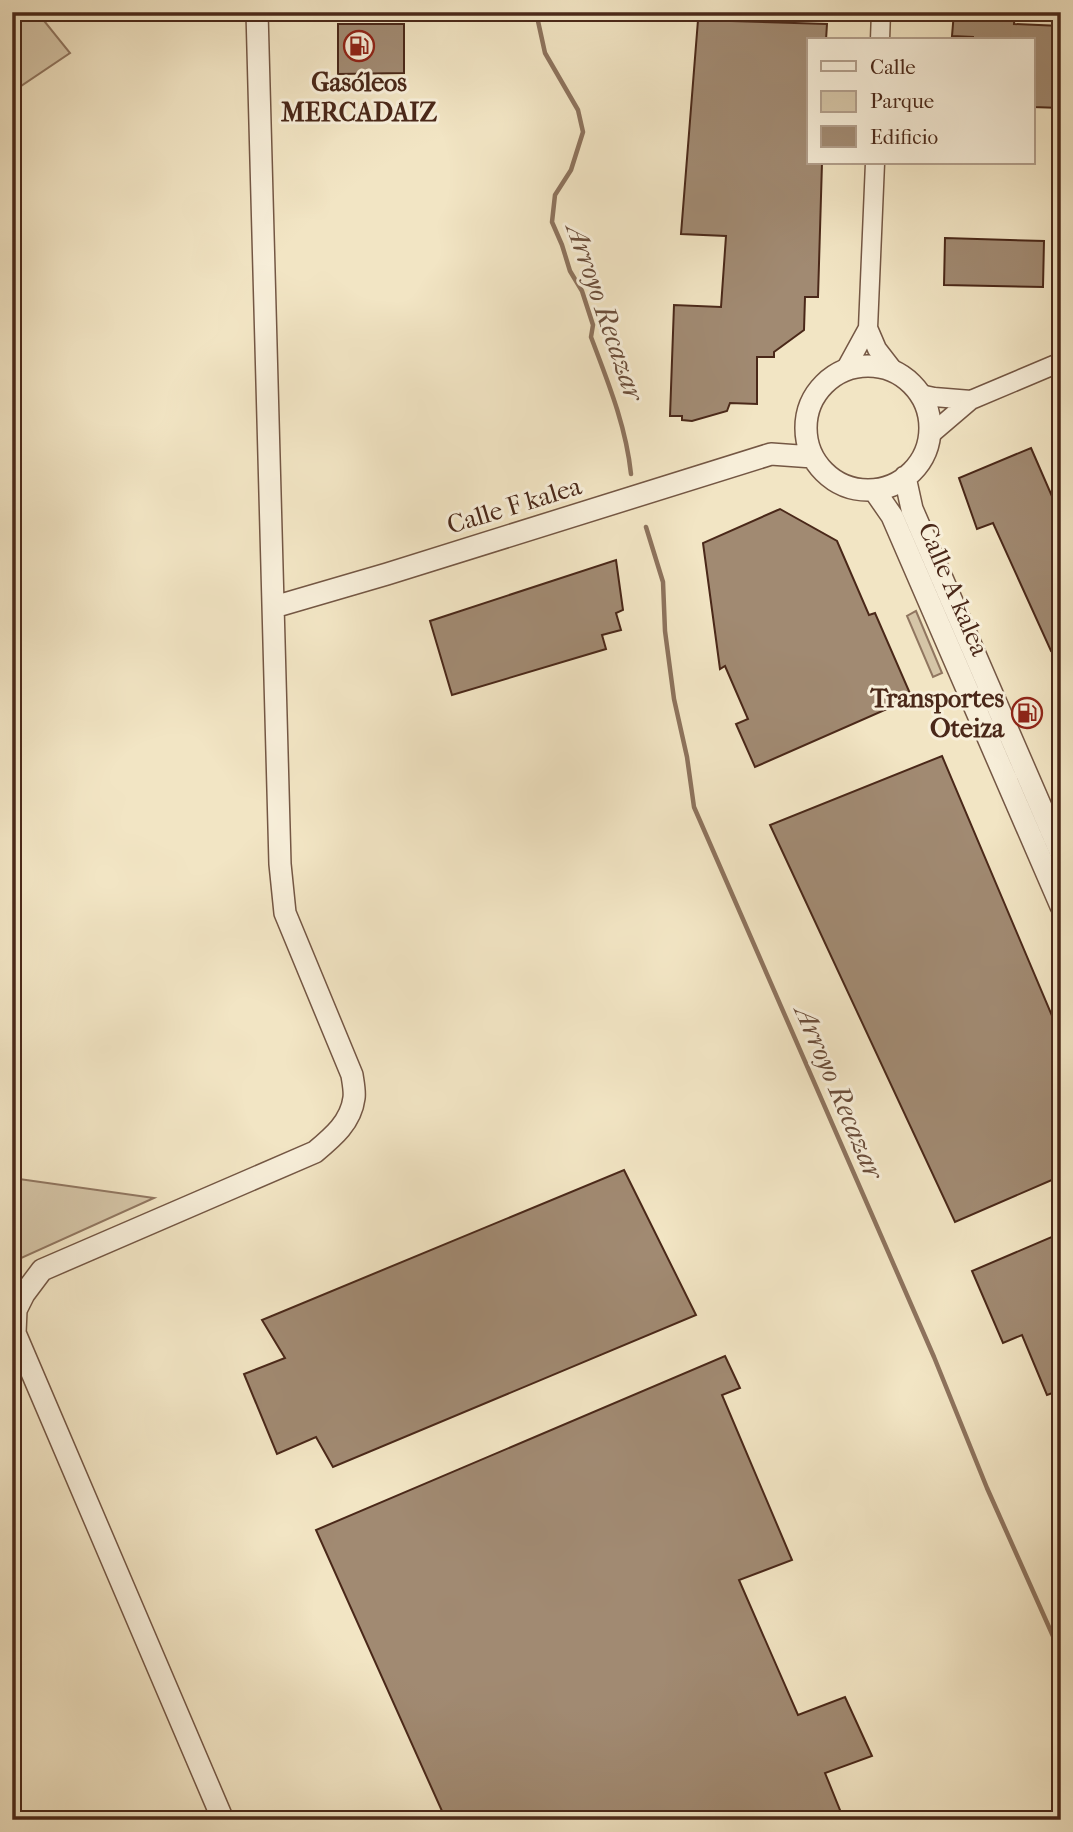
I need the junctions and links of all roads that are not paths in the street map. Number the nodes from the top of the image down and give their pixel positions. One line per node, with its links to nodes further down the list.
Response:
1 (257, 12): 17 (street)
2 (881, 12): 3 (street)
3 (880, 38)
4 (875, 164): 5 (street)
5 (868, 328): 7 (street); 8 (street)
6 (1061, 362): 10 (street)
7 (845, 370): 8 (street); 11 (street)
8 (894, 371): 9 (street)
9 (920, 394): 10 (street); 12 (street)
10 (971, 400): 12 (street)
11 (805, 424): 13 (street, Calle F kalea); 14 (street)
12 (930, 435): 15 (street)
13 (771, 454): 14 (street, Calle F kalea); 17 (street, Calle F kalea)
14 (813, 457): 16 (street)
15 (905, 477): 16 (street); 18 (street, Calle A kalea)
16 (874, 490): 19 (street, Calle A kalea)
17 (274, 607): 20 (street)
18 (1061, 853)
19 (1061, 906)
20 (223, 1820)

